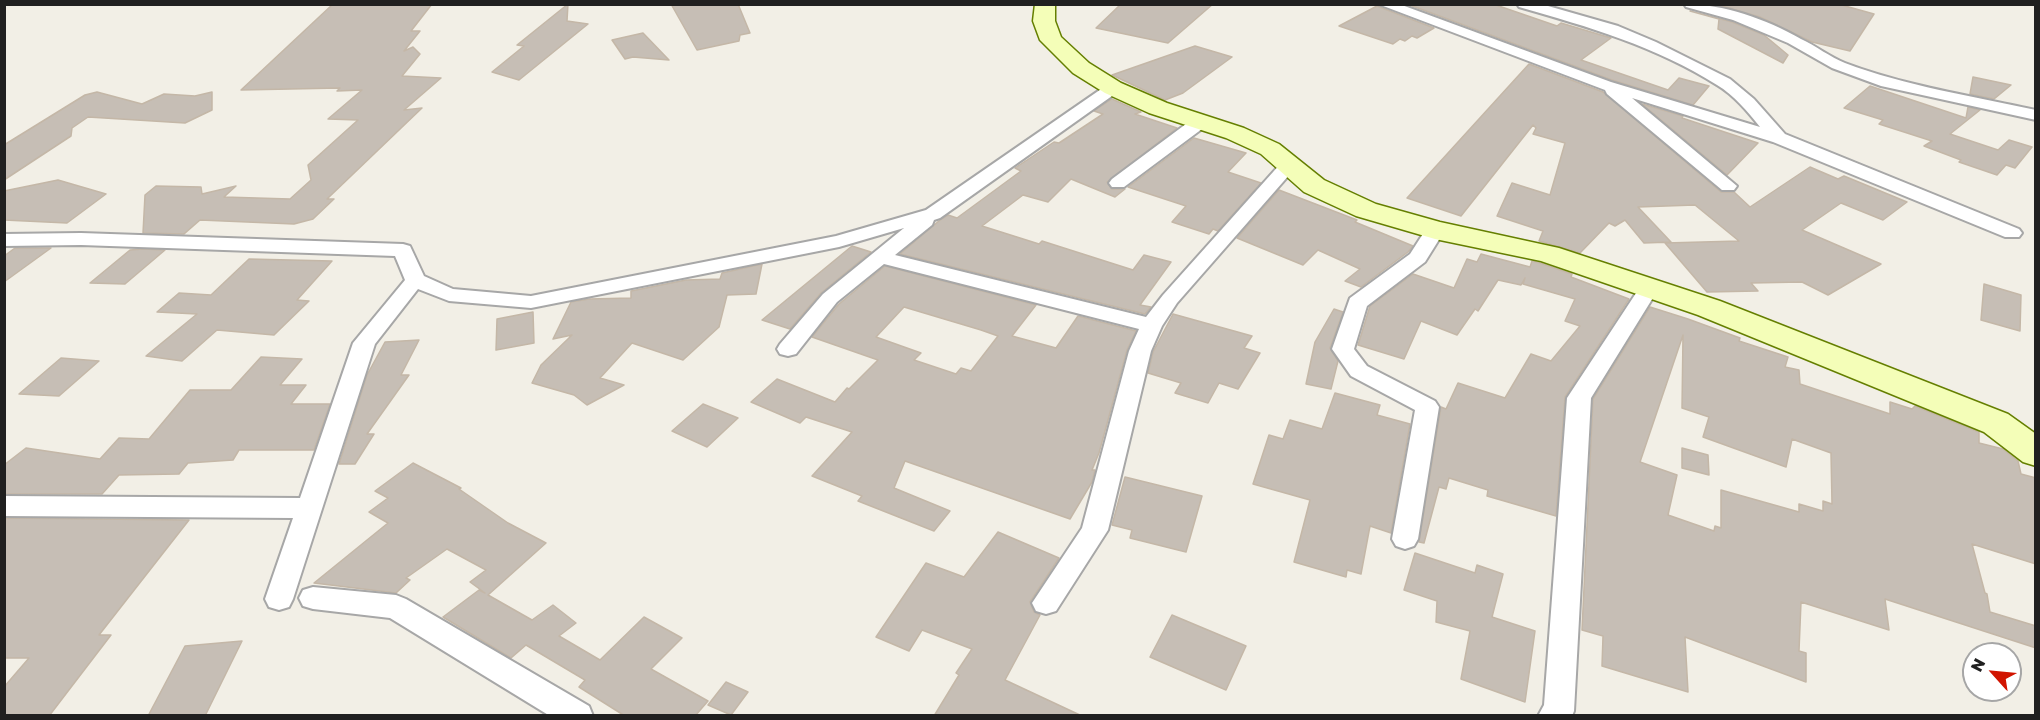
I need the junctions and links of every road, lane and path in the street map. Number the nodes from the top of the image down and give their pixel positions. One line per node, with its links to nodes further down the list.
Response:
1 (1045, 4): 6 (street)
2 (1385, 4): 5 (street)
3 (1524, 4): 9 (street)
4 (1691, 4): 7 (street)
5 (1605, 85): 9 (street); 12 (street)
6 (1113, 88): 8 (street); 13 (street)
7 (2036, 115)
8 (1200, 122): 10 (street); 11 (street)
9 (1779, 138): 15 (street)
10 (1288, 166): 14 (street); 20 (street)
11 (1118, 183)
12 (1728, 186)
13 (933, 214): 17 (street); 18 (street)
14 (1435, 230): 19 (street); 25 (street)
15 (2012, 233)
16 (4, 240): 18 (street)
17 (880, 257): 20 (street); 21 (street)
18 (415, 280): 24 (street)
19 (1649, 288): 22 (street); 30 (street)
20 (1151, 325): 28 (street)
21 (788, 349)
22 (2036, 453)
23 (4, 506): 24 (street)
24 (308, 508): 27 (street)
25 (1405, 539)
26 (313, 598): 29 (street)
27 (279, 599)
28 (1046, 603)
29 (578, 716)
30 (1553, 716)

